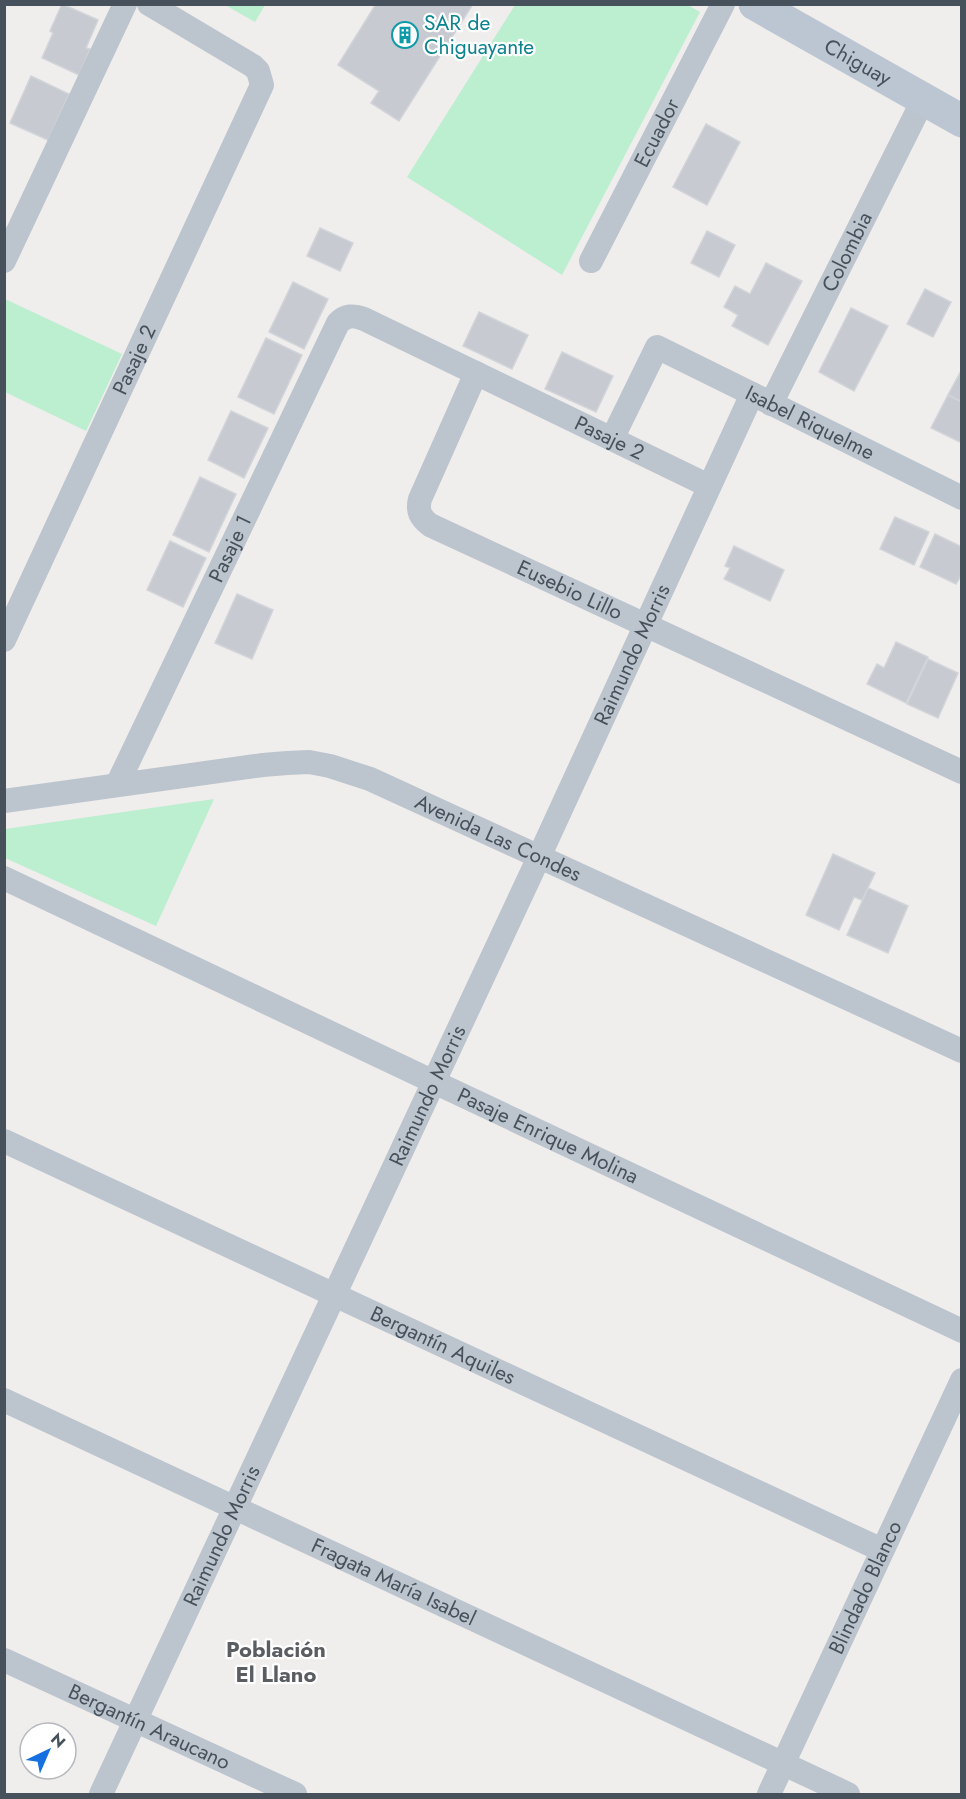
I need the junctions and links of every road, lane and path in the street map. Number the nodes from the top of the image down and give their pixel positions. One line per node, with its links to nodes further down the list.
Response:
1 (125, 4): 7 (street)
2 (149, 4): 16 (street, Pasaje 2)
3 (723, 4): 8 (street, Ecuador)
4 (764, 7): 5 (street, Chiguay)
5 (923, 100): 6 (street, Chiguay); 11 (street, Colombia)
6 (962, 121)
7 (4, 261)
8 (591, 261)
9 (347, 316): 10 (street, Pasaje 2); 18 (street, Pasaje 1)
10 (476, 373): 12 (street, Pasaje 2); 15 (street, Eusebio Lillo)
11 (761, 399): 12 (street, Isabel Riquelme); 13 (street, Raimundo Morris); 14 (street, Isabel Riquelme)
12 (612, 439): 13 (street, Pasaje 2)
13 (709, 486): 15 (street, Raimundo Morris)
14 (962, 498)
15 (646, 625): 17 (street, Eusebio Lillo); 20 (street, Raimundo Morris)
16 (4, 640)
17 (962, 772)
18 (117, 785): 19 (street, Avenida Las Condes); 20 (street, Avenida Las Condes)
19 (4, 801)
20 (539, 857): 22 (street, Avenida Las Condes); 23 (street, Raimundo Morris)
21 (4, 878): 23 (street, Pasaje Enrique Molina)
22 (962, 1051)
23 (434, 1082): 25 (street, Raimundo Morris); 26 (street, Pasaje Enrique Molina)
24 (4, 1141): 25 (street, Bergantín Aquiles)
25 (334, 1295): 29 (street, Raimundo Morris); 30 (street, Bergantín Aquiles)
26 (962, 1331)
27 (962, 1380): 30 (street, Blindado Blanco)
28 (4, 1400): 29 (street, Fragata María Isabel)
29 (235, 1508): 32 (street, Raimundo Morris); 33 (street, Fragata María Isabel)
30 (882, 1550): 33 (street, Blindado Blanco)
31 (4, 1660): 32 (street, Bergantín Araucano)
32 (135, 1721): 34 (street, Raimundo Morris); 35 (street, Bergantín Araucano)
33 (783, 1764): 36 (street, Blindado Blanco); 37 (street, Fragata María Isabel)
34 (101, 1794)
35 (295, 1794)
36 (769, 1794)
37 (848, 1794)

